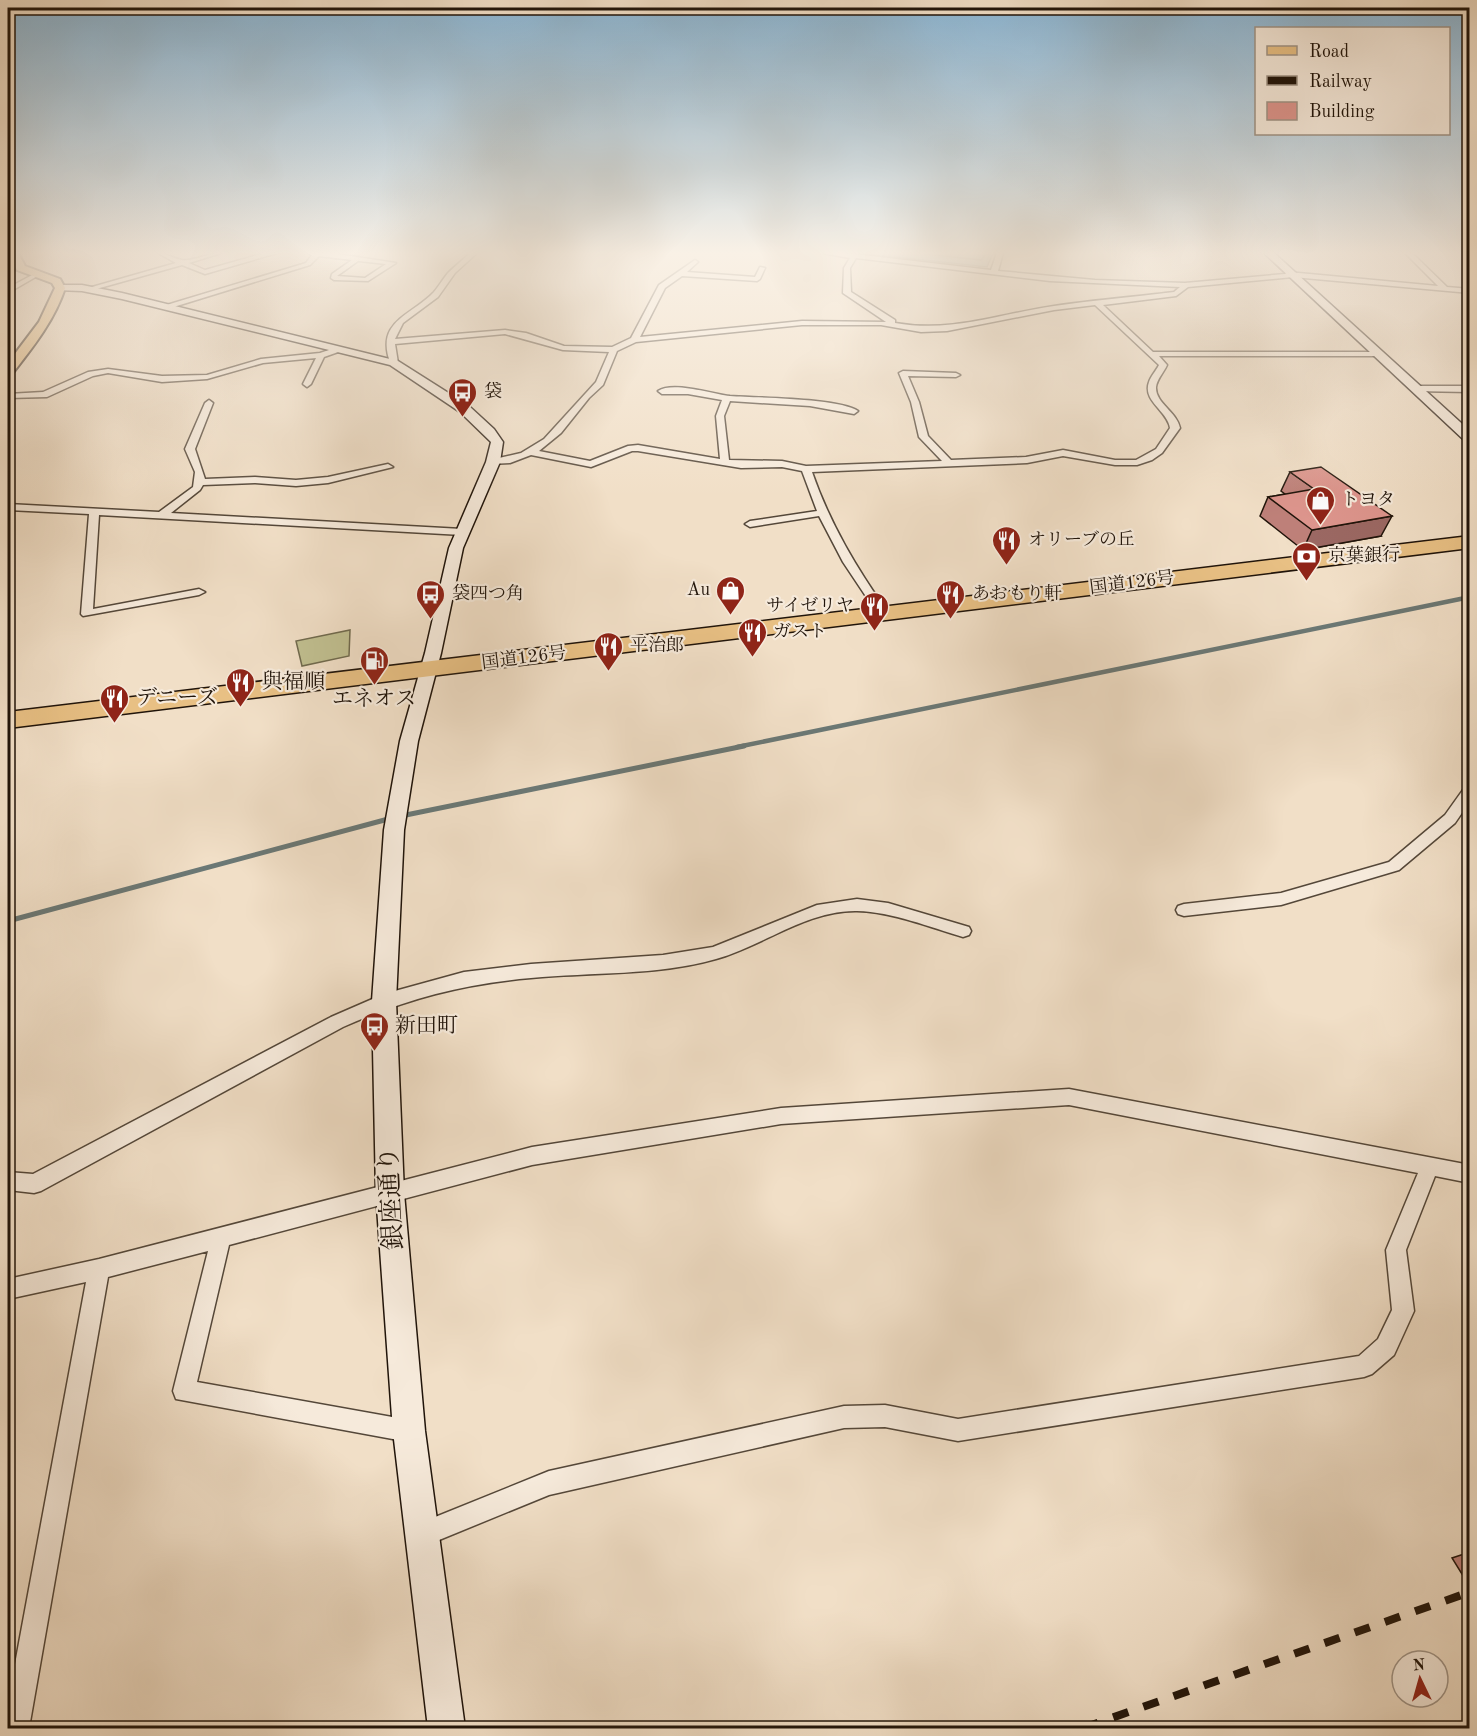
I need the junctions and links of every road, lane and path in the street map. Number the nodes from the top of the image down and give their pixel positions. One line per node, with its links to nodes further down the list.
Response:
1 (36, 334): 18 (main road)
2 (276, 334): 12 (street)
3 (391, 334): 11 (street)
4 (492, 334): 11 (street)
5 (518, 334): 13 (street)
6 (637, 334): 10 (street)
7 (668, 334): 10 (street)
8 (1130, 334): 14 (street)
9 (1354, 334): 15 (street)
10 (634, 339): 13 (street)
11 (390, 342): 17 (street)
12 (338, 349): 16 (street); 17 (street)
13 (614, 349): 29 (street)
14 (1151, 354): 15 (street); 32 (street)
15 (1376, 354): 21 (street)
16 (321, 355): 20 (street); 24 (street)
17 (394, 363): 30 (street)
18 (8, 371)
19 (956, 375): 32 (street)
20 (308, 384)
21 (1416, 389): 22 (street); 28 (street)
22 (1470, 389)
23 (662, 391): 25 (street)
24 (8, 396)
25 (727, 398): 27 (street); 31 (street)
26 (209, 403): 35 (street)
27 (854, 411)
28 (1470, 438)
29 (533, 453): 30 (street); 31 (street)
30 (493, 462): 41 (street, 銀座通り)
31 (725, 463): 34 (street)
32 (949, 465): 34 (street)
33 (388, 467): 35 (street)
34 (806, 469): 38 (street)
35 (200, 482): 39 (street)
36 (8, 507): 37 (street)
37 (94, 513): 39 (street); 43 (street)
38 (822, 513): 40 (street); 44 (street)
39 (160, 516): 41 (street)
40 (750, 524)
41 (462, 532): 45 (street, 銀座通り)
42 (1470, 542): 44 (highway, 国道126号)
43 (199, 592)
44 (883, 614): 45 (highway, 国道126号)
45 (428, 669): 46 (highway, 国道126号); 50 (street, 銀座通り)
46 (8, 720)
47 (1470, 790): 48 (street)
48 (1184, 909)
49 (963, 930): 50 (street)
50 (384, 1001): 53 (street); 54 (street, 銀座通り)
51 (1430, 1166): 52 (street); 54 (street); 59 (street)
52 (1470, 1174)
53 (8, 1181)
54 (390, 1193): 55 (street); 58 (street, 銀座通り)
55 (221, 1239): 56 (street); 58 (street)
56 (99, 1269): 57 (street); 60 (street)
57 (8, 1289)
58 (409, 1431): 59 (street, 銀座通り)
59 (422, 1535): 61 (street, 銀座通り)
60 (16, 1728)
61 (447, 1728)

